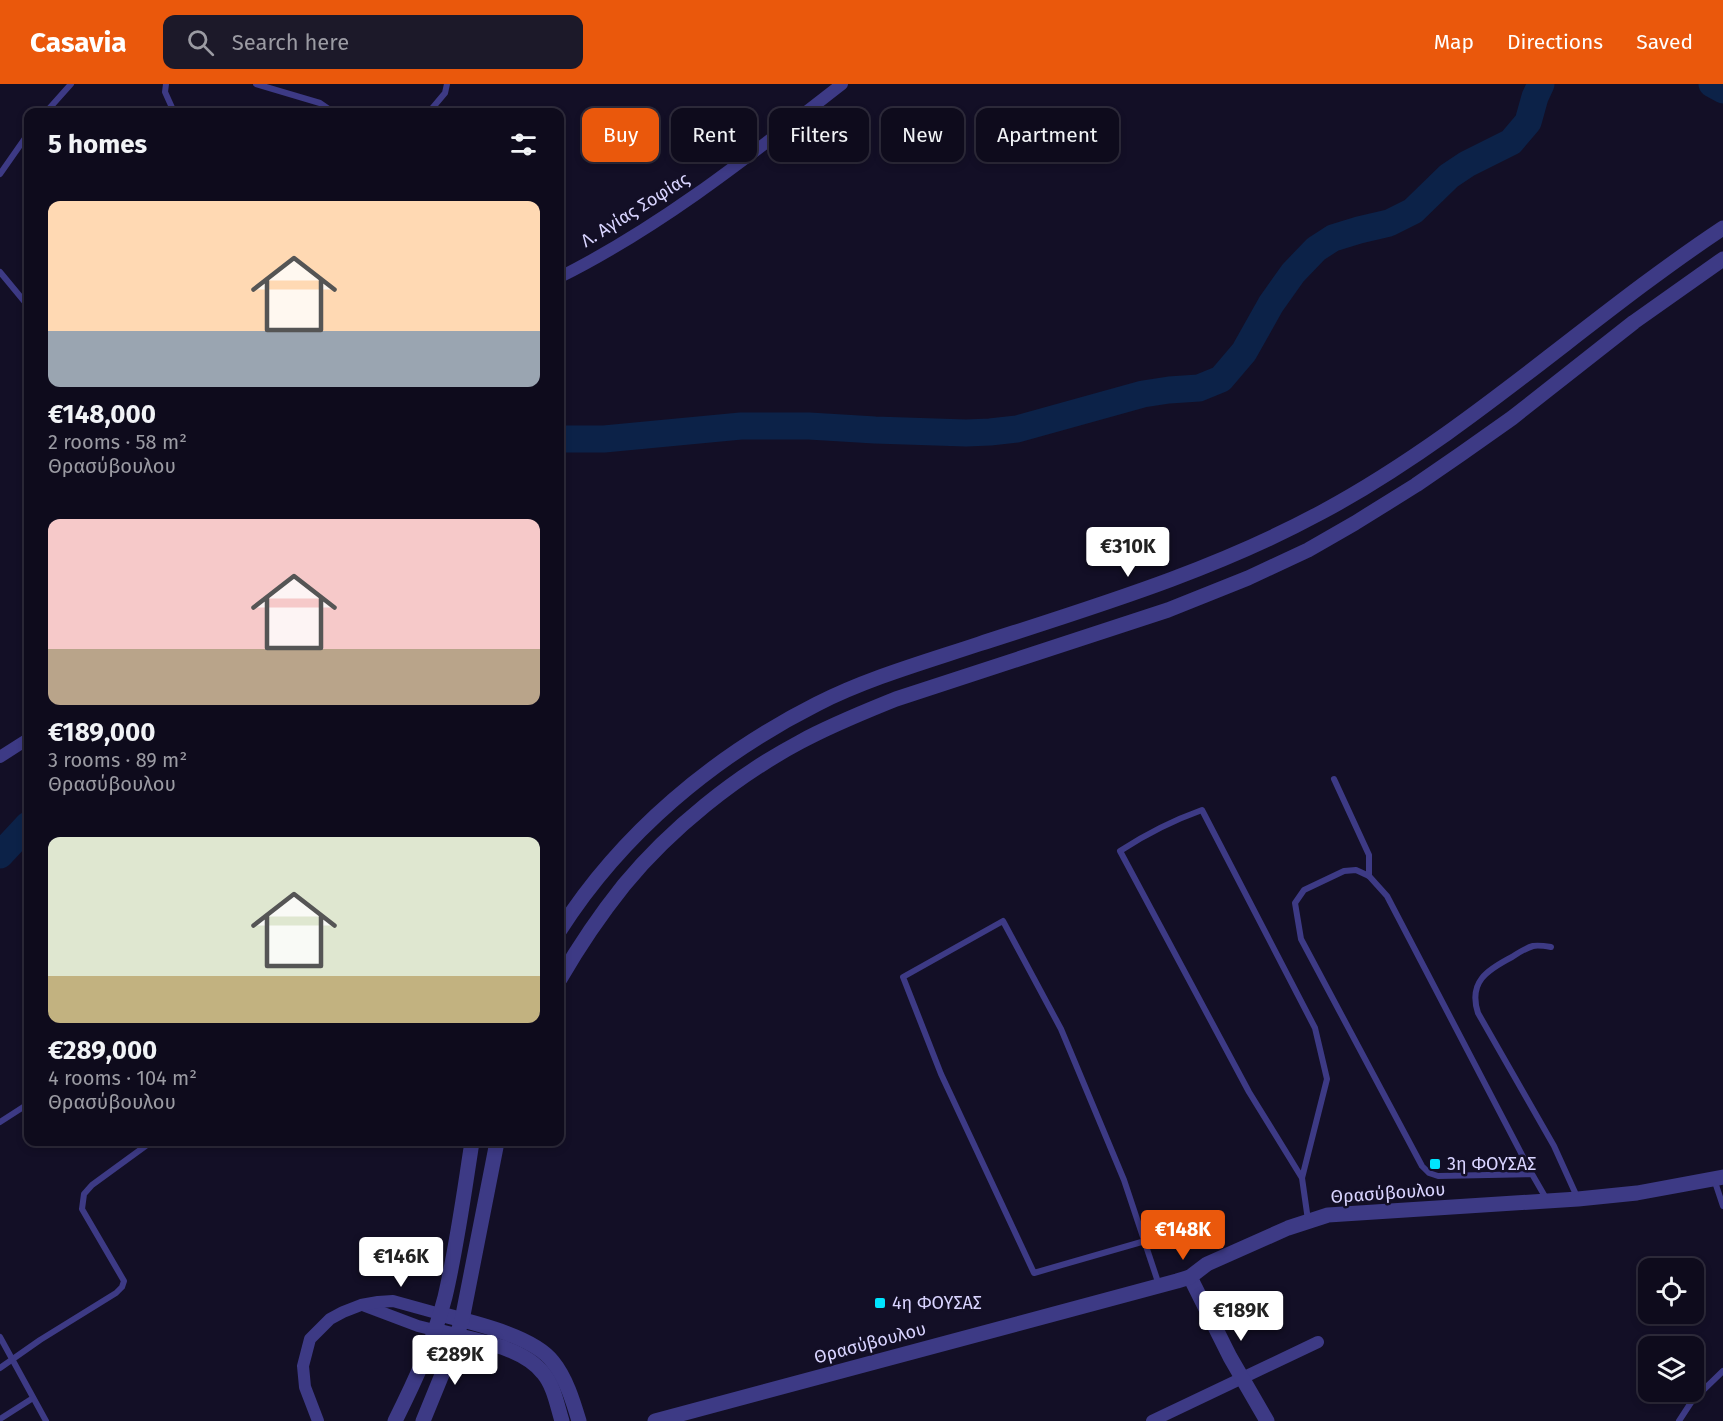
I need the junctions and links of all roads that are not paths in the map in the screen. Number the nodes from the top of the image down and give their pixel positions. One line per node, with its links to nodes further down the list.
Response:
1 (71, 84): 6 (lane)
2 (166, 84): 7 (lane)
3 (256, 84): 8 (lane)
4 (447, 84): 9 (lane)
5 (842, 84): 15 (street, Λ. Αγίας Σοφίας)
6 (50, 108)
7 (172, 108)
8 (327, 108)
9 (432, 108)
10 (24, 140): 11 (lane)
11 (0, 174)
12 (1723, 228): 21 (street)
13 (1723, 259): 23 (street)
14 (0, 272): 16 (lane)
15 (564, 275)
16 (24, 301)
17 (24, 742): 18 (street)
18 (0, 757)
19 (1334, 779): 20 (lane)
20 (1369, 876): 29 (lane); 29 (lane)
21 (564, 924)
22 (1551, 947): 32 (lane)
23 (564, 972)
24 (24, 1107): 25 (lane)
25 (0, 1122)
26 (145, 1146): 46 (lane)
27 (471, 1146): 40 (street)
28 (496, 1146): 41 (street)
29 (1532, 1174): 33 (lane)
30 (1302, 1178): 30 (lane); 35 (lane)
31 (1718, 1178): 32 (street, Θρασύβουλου); 34 (lane)
32 (1578, 1199): 33 (street, Θρασύβουλου)
33 (1548, 1201): 35 (street, Θρασύβουλου)
34 (1723, 1206)
35 (1308, 1221): 37 (street, Θρασύβουλου)
36 (1144, 1241): 36 (lane); 38 (lane)
37 (1191, 1276): 38 (street, Θρασύβουλου); 49 (street)
38 (1160, 1285): 58 (street, Θρασύβουλου)
39 (361, 1305): 40 (street); 42 (street); 53 (street)
40 (440, 1314): 41 (street); 42 (street)
41 (462, 1320): 44 (street); 57 (street)
42 (434, 1330): 44 (street); 54 (street)
43 (0, 1337): 46 (lane)
44 (456, 1337): 55 (street); 56 (street)
45 (1318, 1342): 49 (street)
46 (13, 1359): 47 (lane); 50 (lane)
47 (0, 1368)
48 (1723, 1371): 61 (lane)
49 (1242, 1378): 59 (street); 60 (street)
50 (33, 1398): 51 (lane); 52 (lane)
51 (0, 1419)
52 (46, 1421)
53 (318, 1421)
54 (395, 1421)
55 (423, 1421)
56 (562, 1421)
57 (579, 1421)
58 (655, 1421)
59 (1152, 1421)
60 (1267, 1421)
61 (1679, 1421)

